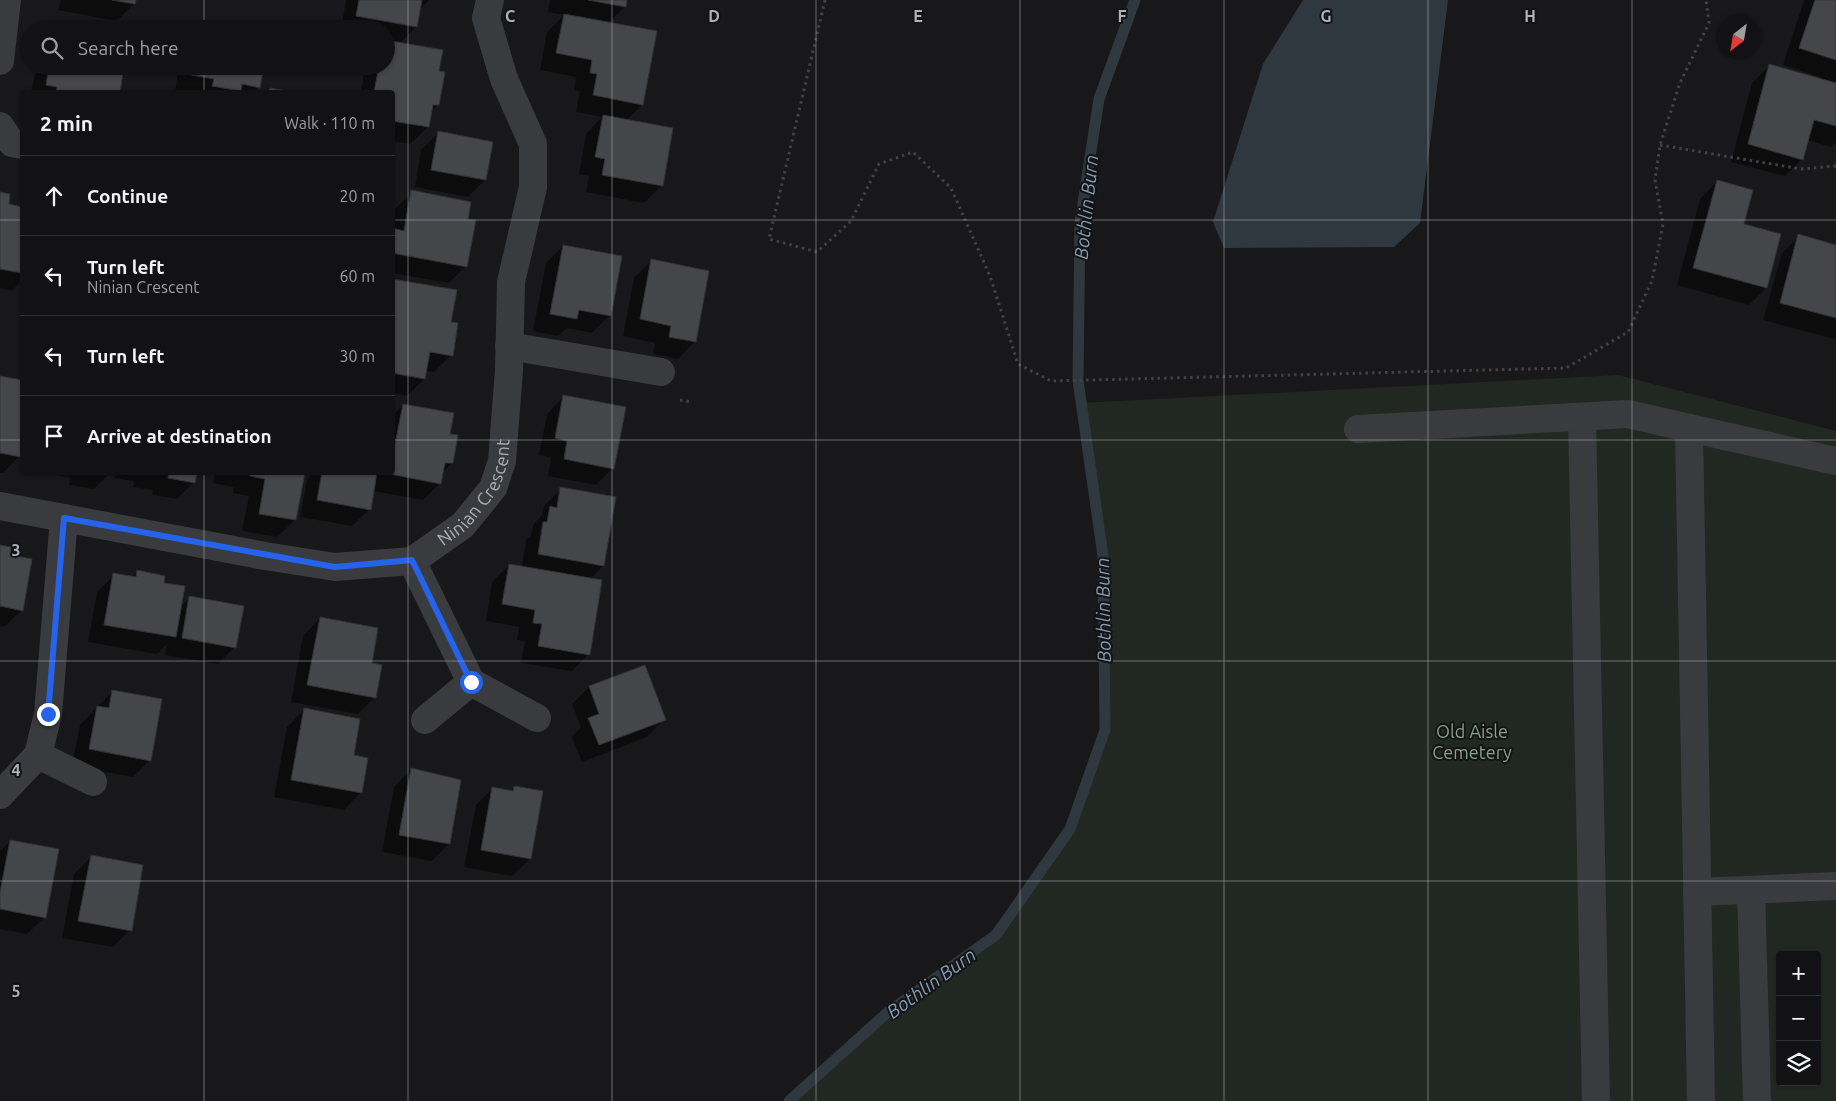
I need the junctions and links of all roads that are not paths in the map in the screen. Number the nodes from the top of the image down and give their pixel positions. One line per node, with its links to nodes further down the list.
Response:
1 (7, 0): 3 (street)
2 (490, 0): 6 (street, Ninian Crescent)
3 (0, 60)
4 (0, 126): 5 (street)
5 (20, 144)
6 (509, 346): 7 (street); 14 (street, Ninian Crescent)
7 (661, 372)
8 (1582, 418): 9 (street); 10 (street); 24 (street)
9 (1689, 428): 11 (street); 23 (street)
10 (1358, 429)
11 (1836, 461)
12 (0, 506): 13 (street, Ninian Crescent)
13 (64, 518): 14 (street, Ninian Crescent); 18 (street)
14 (412, 560): 15 (street)
15 (471, 682): 16 (street); 17 (street)
16 (537, 718)
17 (425, 720)
18 (38, 755): 19 (street); 20 (street)
19 (93, 782)
20 (0, 795)
21 (1836, 886): 22 (street)
22 (1751, 890): 23 (street); 26 (street)
23 (1697, 892): 25 (street)
24 (1596, 1101)
25 (1701, 1101)
26 (1757, 1101)

